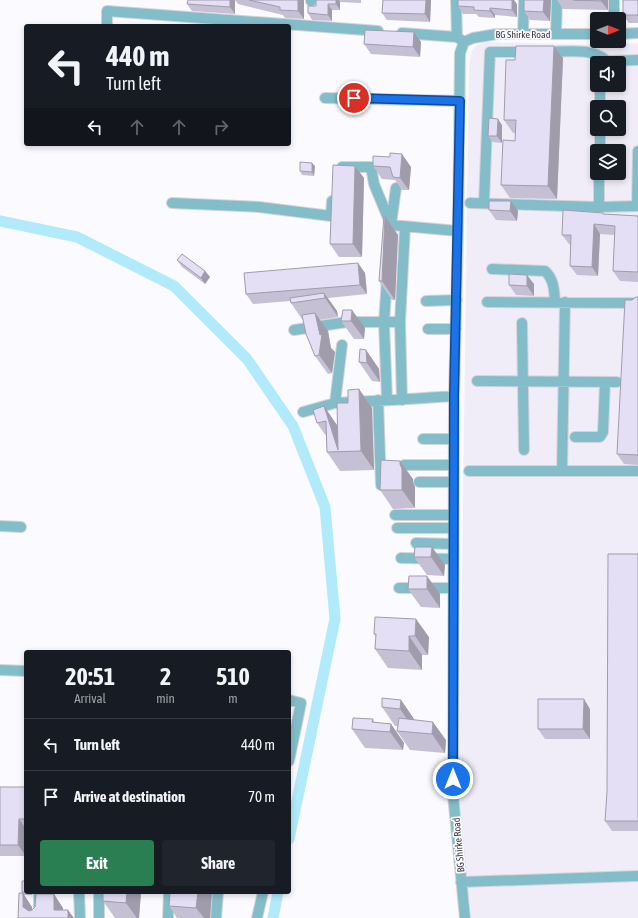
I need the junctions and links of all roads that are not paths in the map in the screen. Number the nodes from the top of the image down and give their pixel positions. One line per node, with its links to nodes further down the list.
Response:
1 (456, 0): 14 (street)
2 (524, 0): 10 (street)
3 (556, 0): 11 (street)
4 (614, 0): 5 (street)
5 (614, 12)
6 (107, 24): 7 (street)
7 (282, 24)
8 (291, 25): 14 (street)
9 (638, 33): 13 (street)
10 (522, 34): 11 (street, BG Shirke Road); 14 (street, BG Shirke Road)
11 (556, 34): 12 (street, BG Shirke Road)
12 (590, 34)
13 (626, 34)
14 (460, 40): 19 (street, BG Shirke Road)
15 (602, 56): 27 (street)
16 (638, 60): 17 (street)
17 (626, 61)
18 (324, 98): 19 (street)
19 (460, 101): 32 (street, BG Shirke Road)
20 (638, 151): 28 (street)
21 (334, 174): 31 (street)
22 (600, 180): 29 (street)
23 (333, 188): 26 (street)
24 (396, 188): 31 (street)
25 (470, 202): 27 (street)
26 (172, 203)
27 (484, 203): 29 (street)
28 (637, 206): 29 (street)
29 (599, 207)
30 (405, 227): 31 (street); 32 (street); 42 (street)
31 (391, 228)
32 (458, 231): 35 (street, BG Shirke Road)
33 (492, 269): 38 (street)
34 (388, 270): 41 (street)
35 (457, 300): 36 (street); 45 (street, BG Shirke Road)
36 (426, 301)
37 (487, 302): 38 (street)
38 (555, 302): 39 (street)
39 (566, 302): 40 (street); 50 (street)
40 (638, 303)
41 (384, 322): 42 (street); 46 (street); 54 (street)
42 (400, 322): 55 (street)
43 (522, 323): 49 (street)
44 (428, 329): 45 (street)
45 (456, 329): 53 (street, BG Shirke Road)
46 (294, 330)
47 (342, 345): 56 (street)
48 (477, 381): 49 (street)
49 (523, 382): 50 (street); 61 (street)
50 (564, 382): 51 (street); 65 (street)
51 (605, 382): 52 (street); 58 (street)
52 (617, 382)
53 (454, 396): 55 (street); 60 (street, BG Shirke Road)
54 (382, 400): 55 (street); 56 (street); 69 (street)
55 (402, 400)
56 (335, 403): 57 (street)
57 (303, 412)
58 (574, 437)
59 (423, 439): 60 (street)
60 (454, 439): 63 (street, BG Shirke Road)
61 (524, 450)
62 (404, 464): 63 (street)
63 (454, 464): 68 (street, BG Shirke Road)
64 (469, 471): 65 (street)
65 (562, 471): 66 (street)
66 (638, 471)
67 (419, 482): 68 (street)
68 (454, 482): 71 (street, BG Shirke Road)
69 (381, 485)
70 (394, 515): 71 (street)
71 (453, 515): 75 (street, BG Shirke Road)
72 (0, 526): 73 (street)
73 (21, 527)
74 (397, 528): 75 (street)
75 (453, 528): 77 (street, BG Shirke Road)
76 (416, 543): 77 (street)
77 (453, 544): 79 (street, BG Shirke Road)
78 (401, 558): 79 (street)
79 (453, 559): 81 (street, BG Shirke Road)
80 (399, 588): 81 (street)
81 (453, 588): 87 (street, BG Shirke Road)
82 (0, 670): 83 (street)
83 (24, 671)
84 (291, 700): 85 (street)
85 (291, 751)
86 (638, 876): 87 (street)
87 (461, 882): 100 (street, BG Shirke Road)
88 (39, 894): 94 (street)
89 (79, 894): 95 (street)
90 (98, 894): 96 (street)
91 (169, 894): 97 (street)
92 (218, 894): 98 (street)
93 (263, 894): 99 (street)
94 (39, 918)
95 (80, 918)
96 (99, 918)
97 (168, 918)
98 (216, 918)
99 (258, 918)
100 (465, 918)

